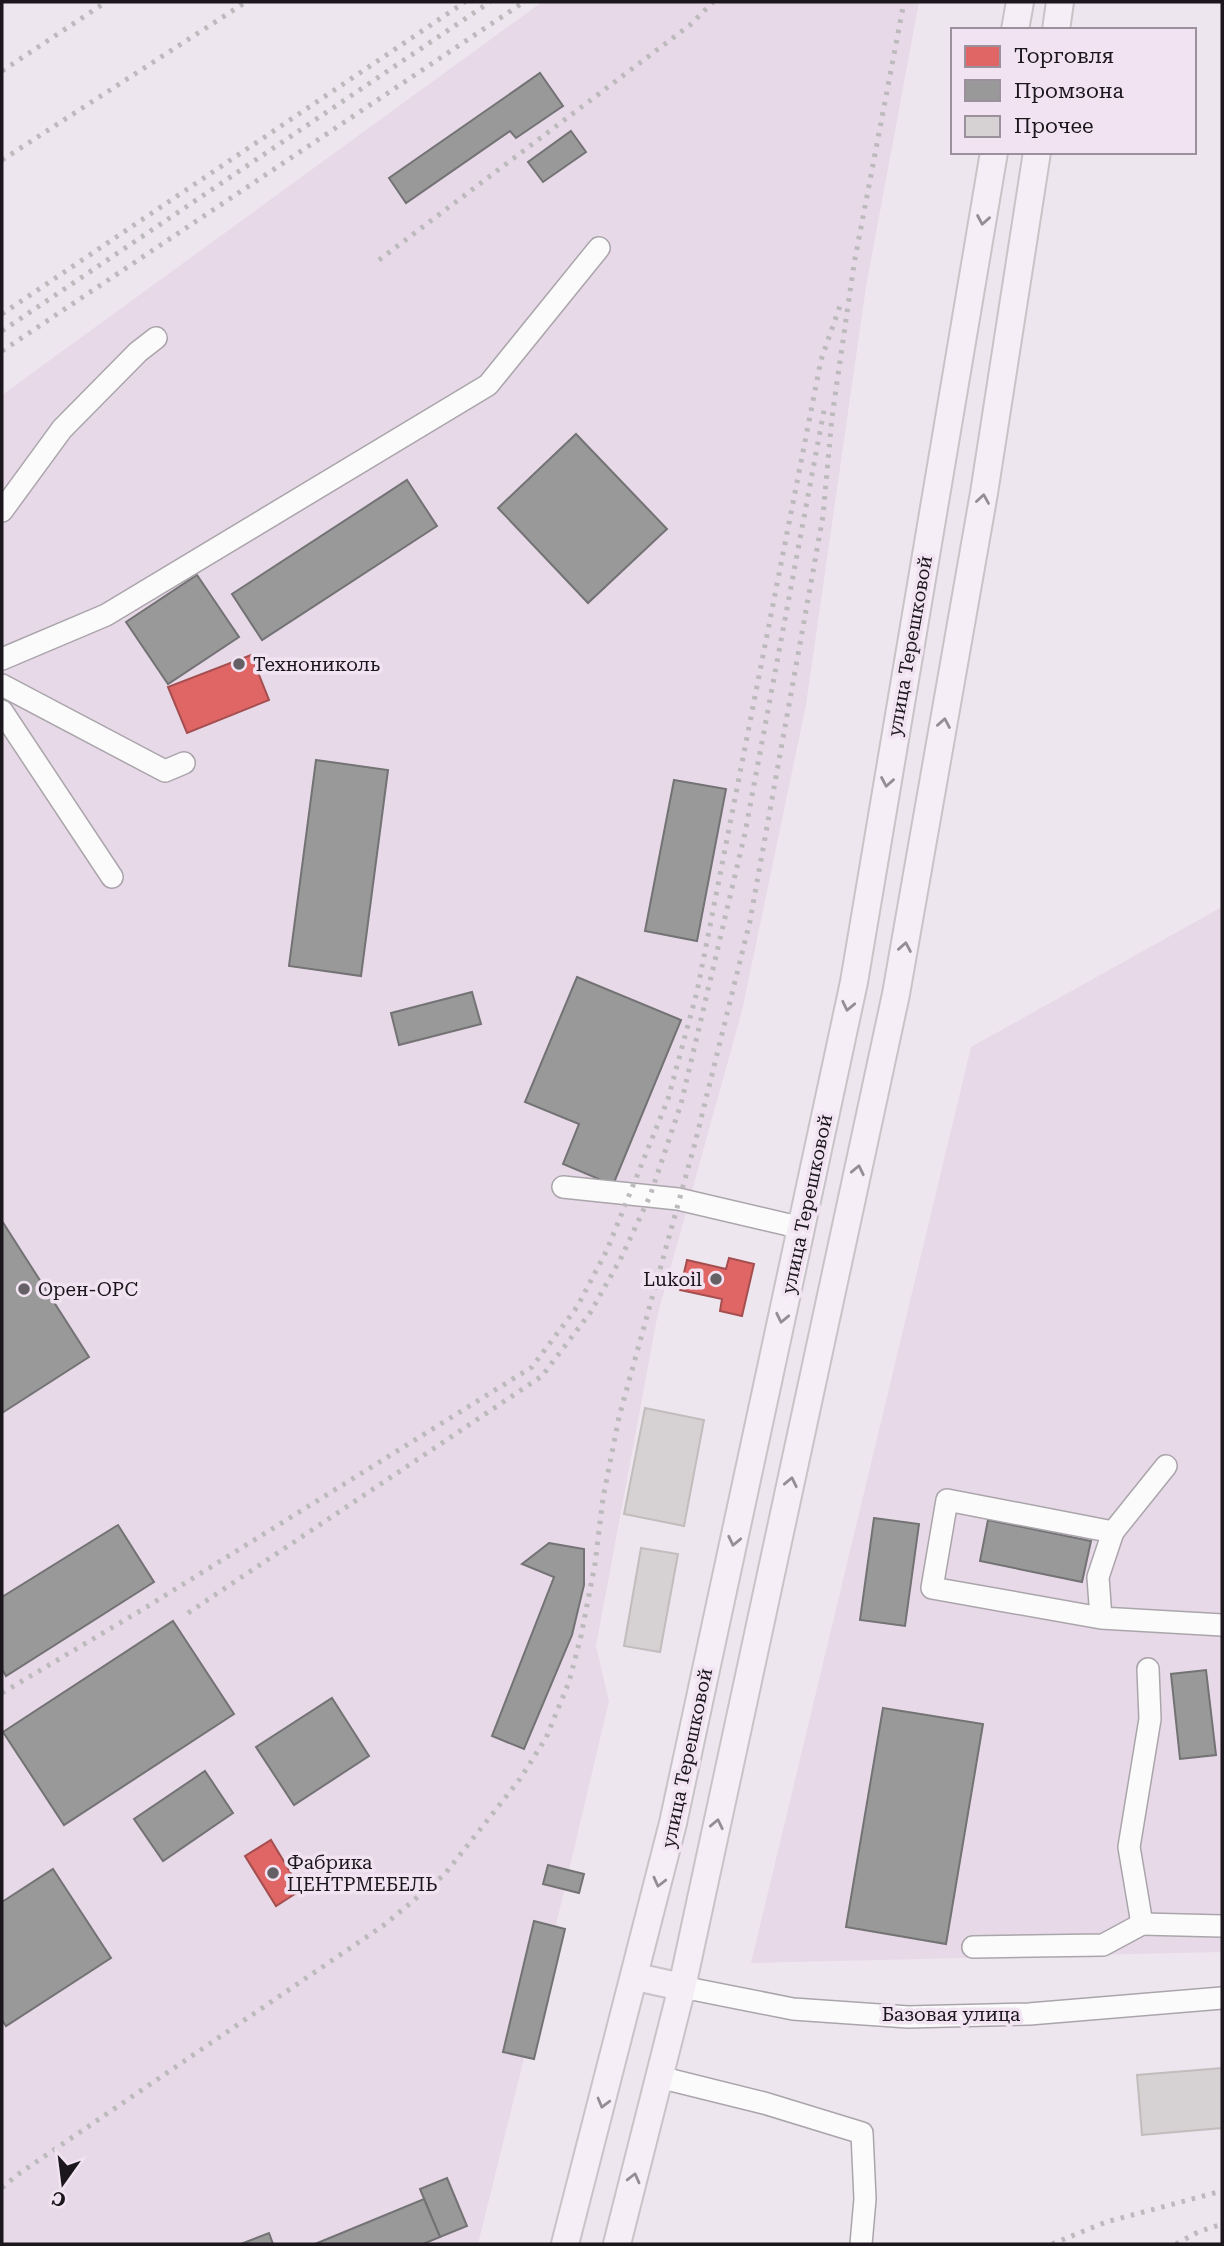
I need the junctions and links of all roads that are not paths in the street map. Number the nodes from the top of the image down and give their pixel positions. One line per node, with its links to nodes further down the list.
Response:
1 (1020, 2): 3 (main road)
2 (1060, 2): 4 (main road)
3 (1015, 28)
4 (1056, 28)
5 (994, 154): 16 (main road, улица Терешковой, one-way to 16)
6 (1037, 154): 17 (main road, one-way to 6)
7 (599, 248): 10 (street)
8 (156, 338): 9 (street)
9 (2, 511)
10 (2, 659)
11 (2, 685): 13 (street)
12 (2, 711): 14 (street)
13 (184, 763)
14 (112, 877)
15 (563, 1187): 16 (street)
16 (802, 1228): 17 (main road); 26 (main road, улица Терешковой, one-way to 26)
17 (844, 1236): 27 (main road, one-way to 17)
18 (1166, 1466): 19 (street)
19 (1113, 1532): 20 (street); 20 (street)
20 (1101, 1618): 21 (street)
21 (1222, 1625)
22 (1148, 1669): 23 (street)
23 (1142, 1924): 24 (street); 25 (street)
24 (1222, 1926)
25 (973, 1947)
26 (636, 1977): 27 (main road); 30 (main road, улица Терешковой, one-way to 30)
27 (682, 1987): 28 (street, Базовая улица); 29 (main road)
28 (1222, 1998)
29 (659, 2077): 31 (main road, one-way to 29); 32 (street)
30 (565, 2244)
31 (617, 2244)
32 (861, 2244)

